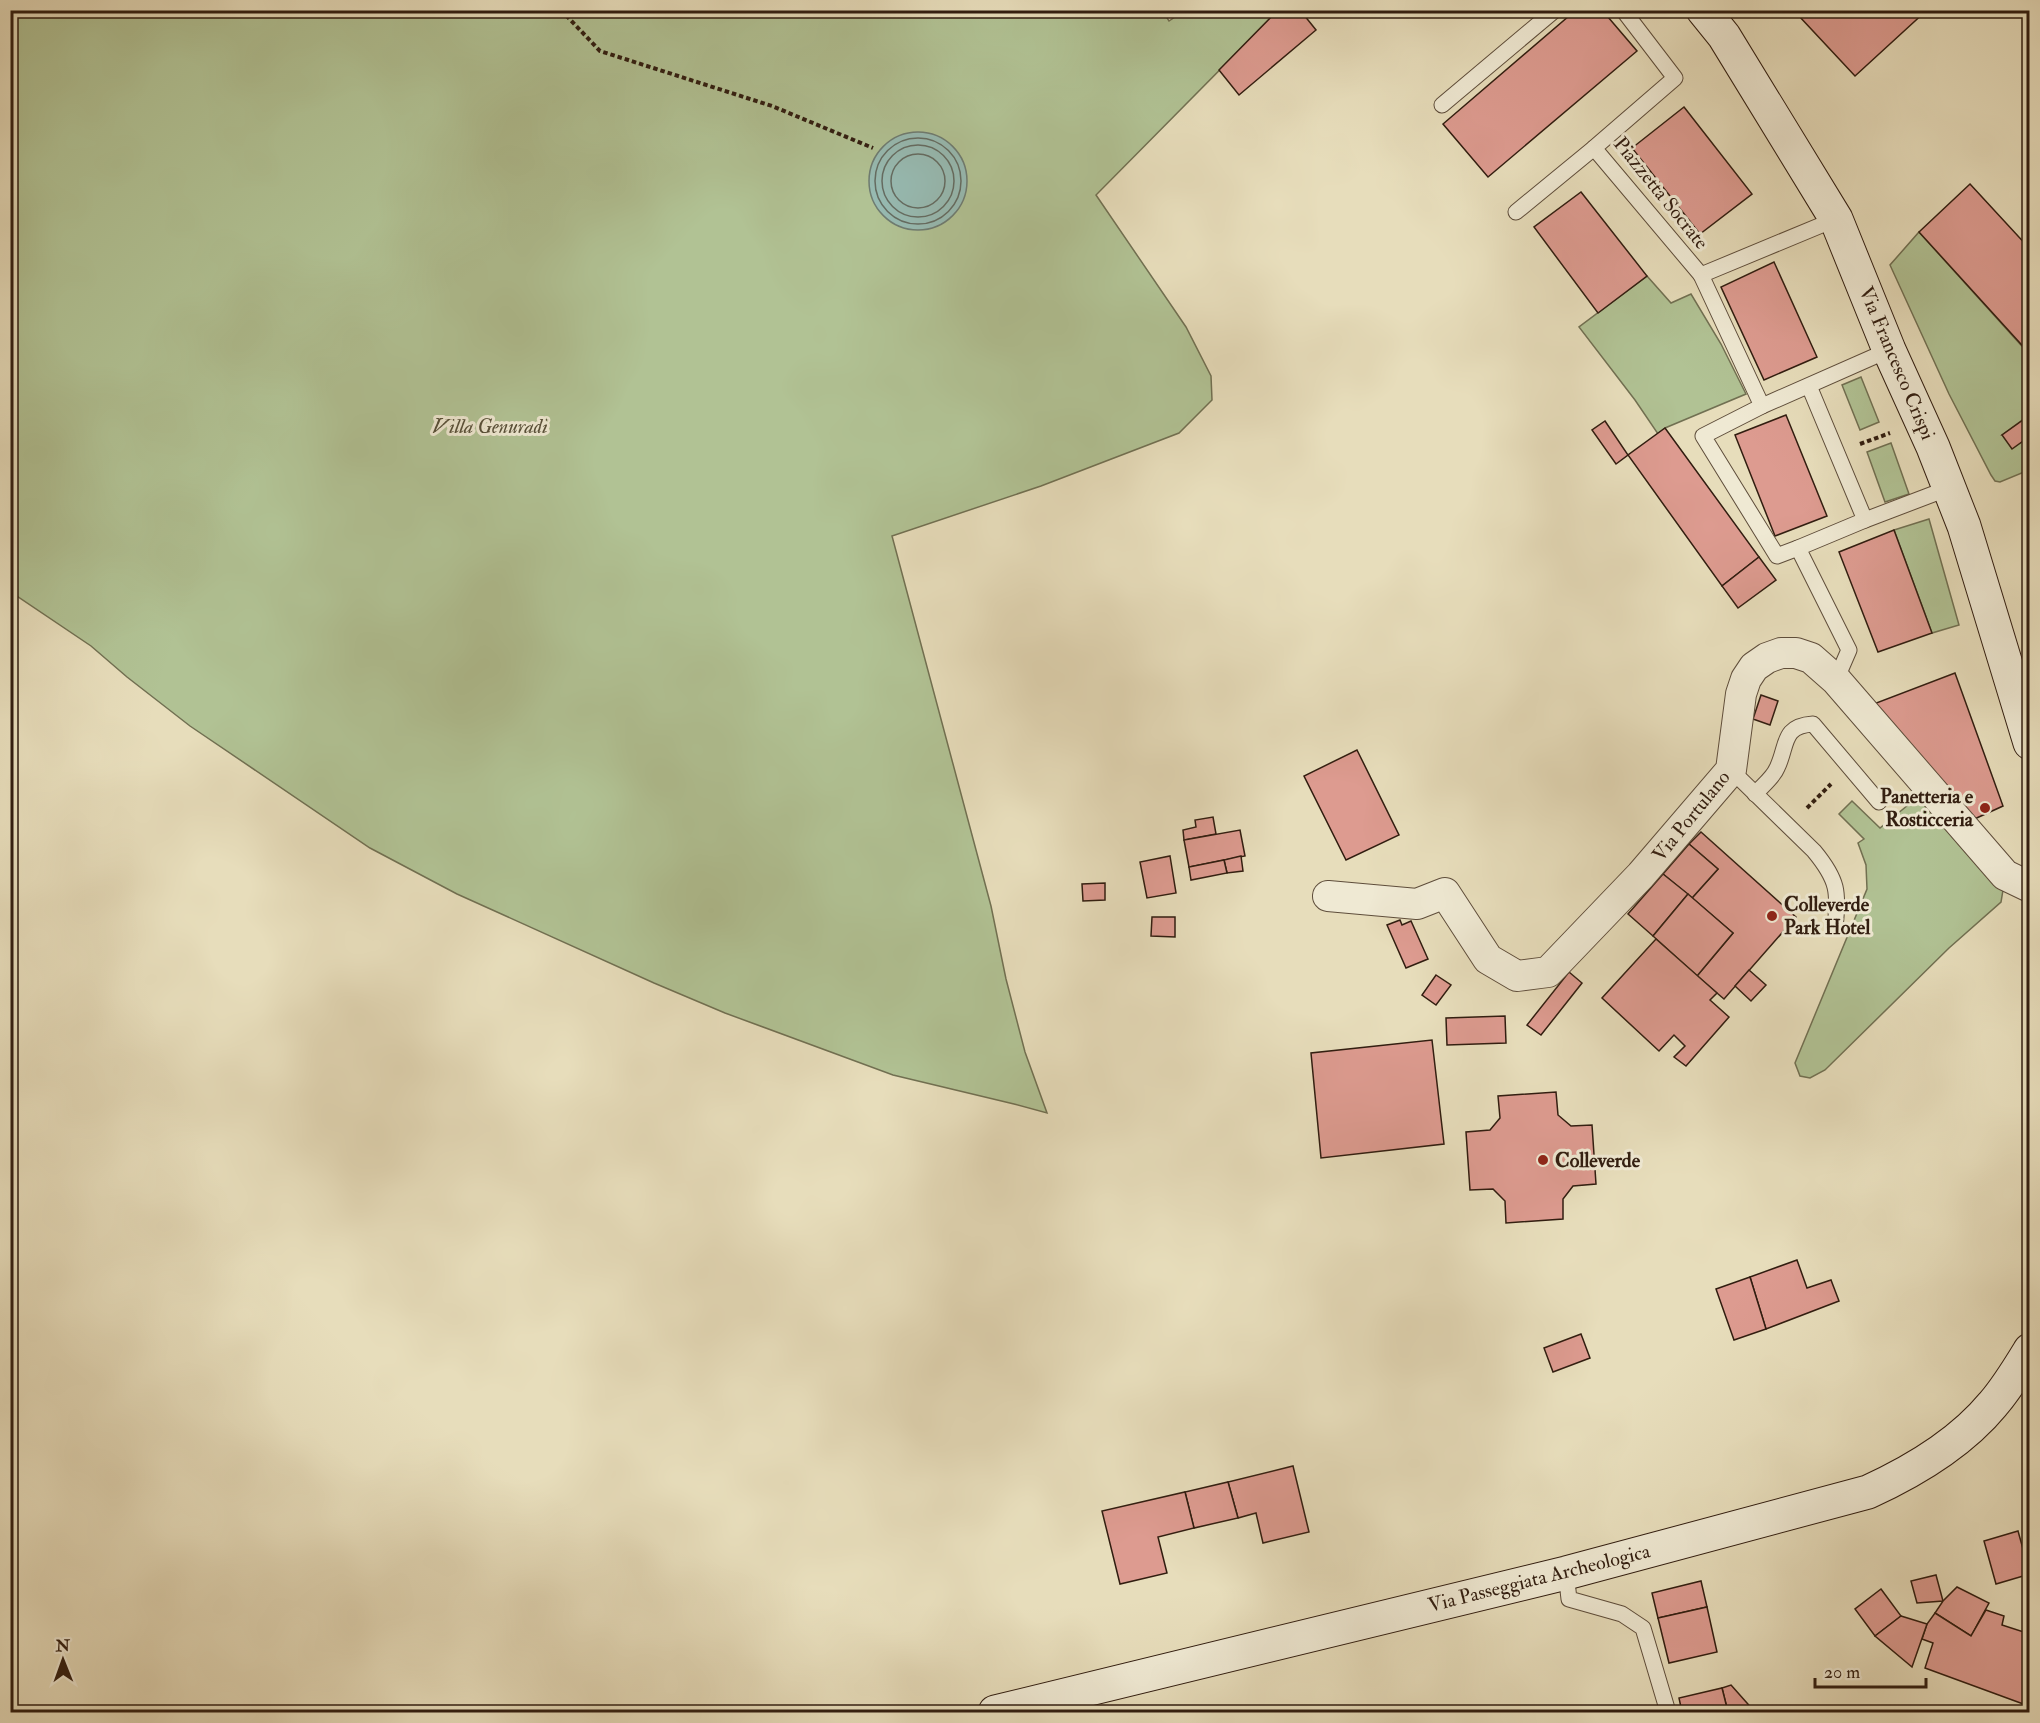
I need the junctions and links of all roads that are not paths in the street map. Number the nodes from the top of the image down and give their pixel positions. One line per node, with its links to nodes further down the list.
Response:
1 (1555, 10): 4 (lane)
2 (1623, 10): 5 (lane, Piazzetta Socrate)
3 (1703, 10): 7 (main road, Via Francesco Crispi)
4 (1443, 105)
5 (1594, 148): 6 (lane); 8 (lane, Piazzetta Socrate)
6 (1516, 213)
7 (1836, 219): 8 (lane, Piazzetta Socrate); 9 (main road, Via Francesco Crispi)
8 (1701, 275): 11 (lane, Piazzetta Socrate)
9 (1889, 350): 10 (lane); 12 (main road, Via Francesco Crispi)
10 (1809, 386): 11 (lane); 13 (lane)
11 (1762, 406): 14 (lane)
12 (1949, 488): 13 (lane); 16 (main road, Via Francesco Crispi)
13 (1865, 520): 14 (lane)
14 (1798, 548): 15 (lane)
15 (1836, 680): 17 (street, Via Portulano); 20 (street, Via Portulano)
16 (2030, 743)
17 (1731, 770): 18 (lane); 21 (street, Via Portulano)
18 (1755, 794): 19 (lane); 22 (lane)
19 (1878, 802)
20 (2030, 887)
21 (1328, 896)
22 (1835, 928)
23 (2030, 1350): 24 (main road, Via Passeggiata Archeologica)
24 (1566, 1573): 25 (main road, Via Passeggiata Archeologica); 26 (lane)
25 (995, 1713)
26 (1668, 1713)

